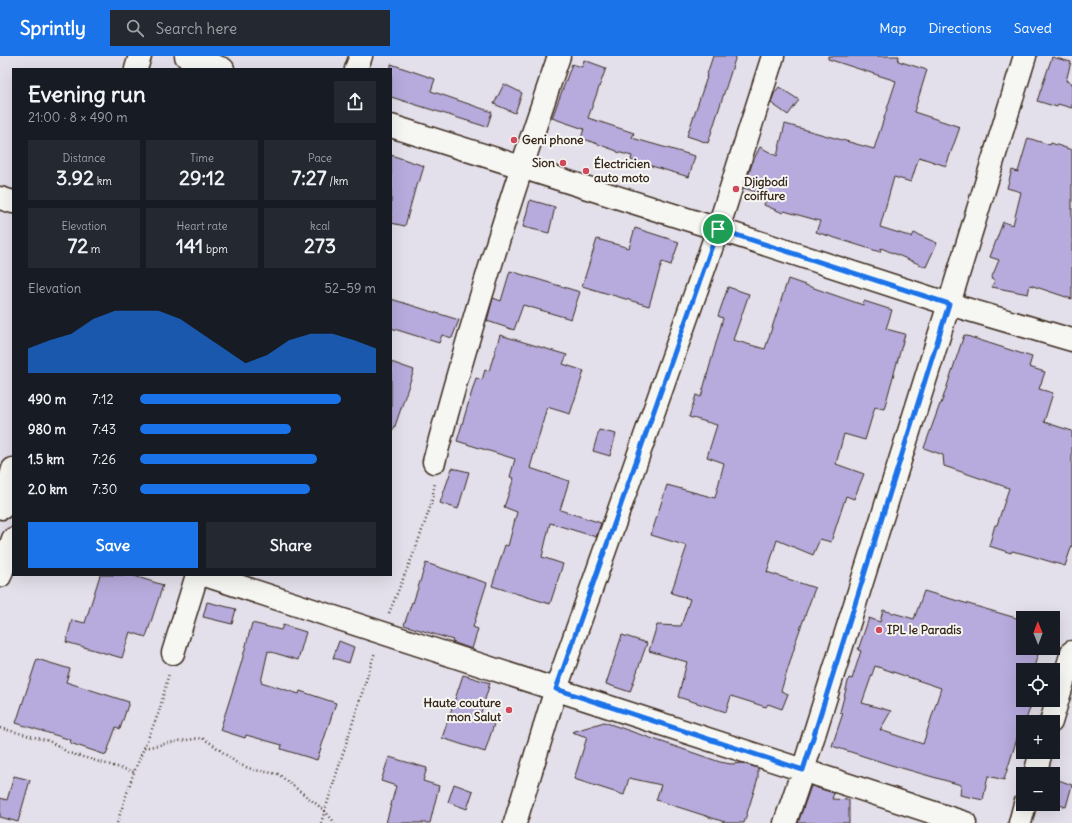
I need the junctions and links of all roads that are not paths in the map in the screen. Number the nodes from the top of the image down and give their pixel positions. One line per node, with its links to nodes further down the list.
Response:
1 (140, 56): 7 (street)
2 (186, 56): 8 (street)
3 (361, 56): 9 (street)
4 (559, 56): 11 (street)
5 (773, 56): 14 (street)
6 (1025, 56): 15 (street)
7 (136, 68)
8 (220, 68)
9 (356, 68)
10 (392, 126): 11 (street)
11 (521, 166): 14 (street); 17 (street)
12 (0, 198): 13 (street)
13 (12, 202)
14 (718, 229): 15 (street); 26 (street)
15 (949, 304): 16 (street); 28 (street)
16 (1072, 340)
17 (434, 462)
18 (12, 474): 19 (street)
19 (5, 509)
20 (12, 542): 21 (street)
21 (0, 576)
22 (197, 576): 25 (street)
23 (208, 576): 26 (street)
24 (1072, 652): 27 (street)
25 (173, 653)
26 (556, 689): 28 (street); 30 (street)
27 (1053, 715)
28 (803, 770): 31 (street); 32 (street)
29 (1024, 811): 33 (street)
30 (515, 823)
31 (785, 823)
32 (964, 823)
33 (1020, 823)

